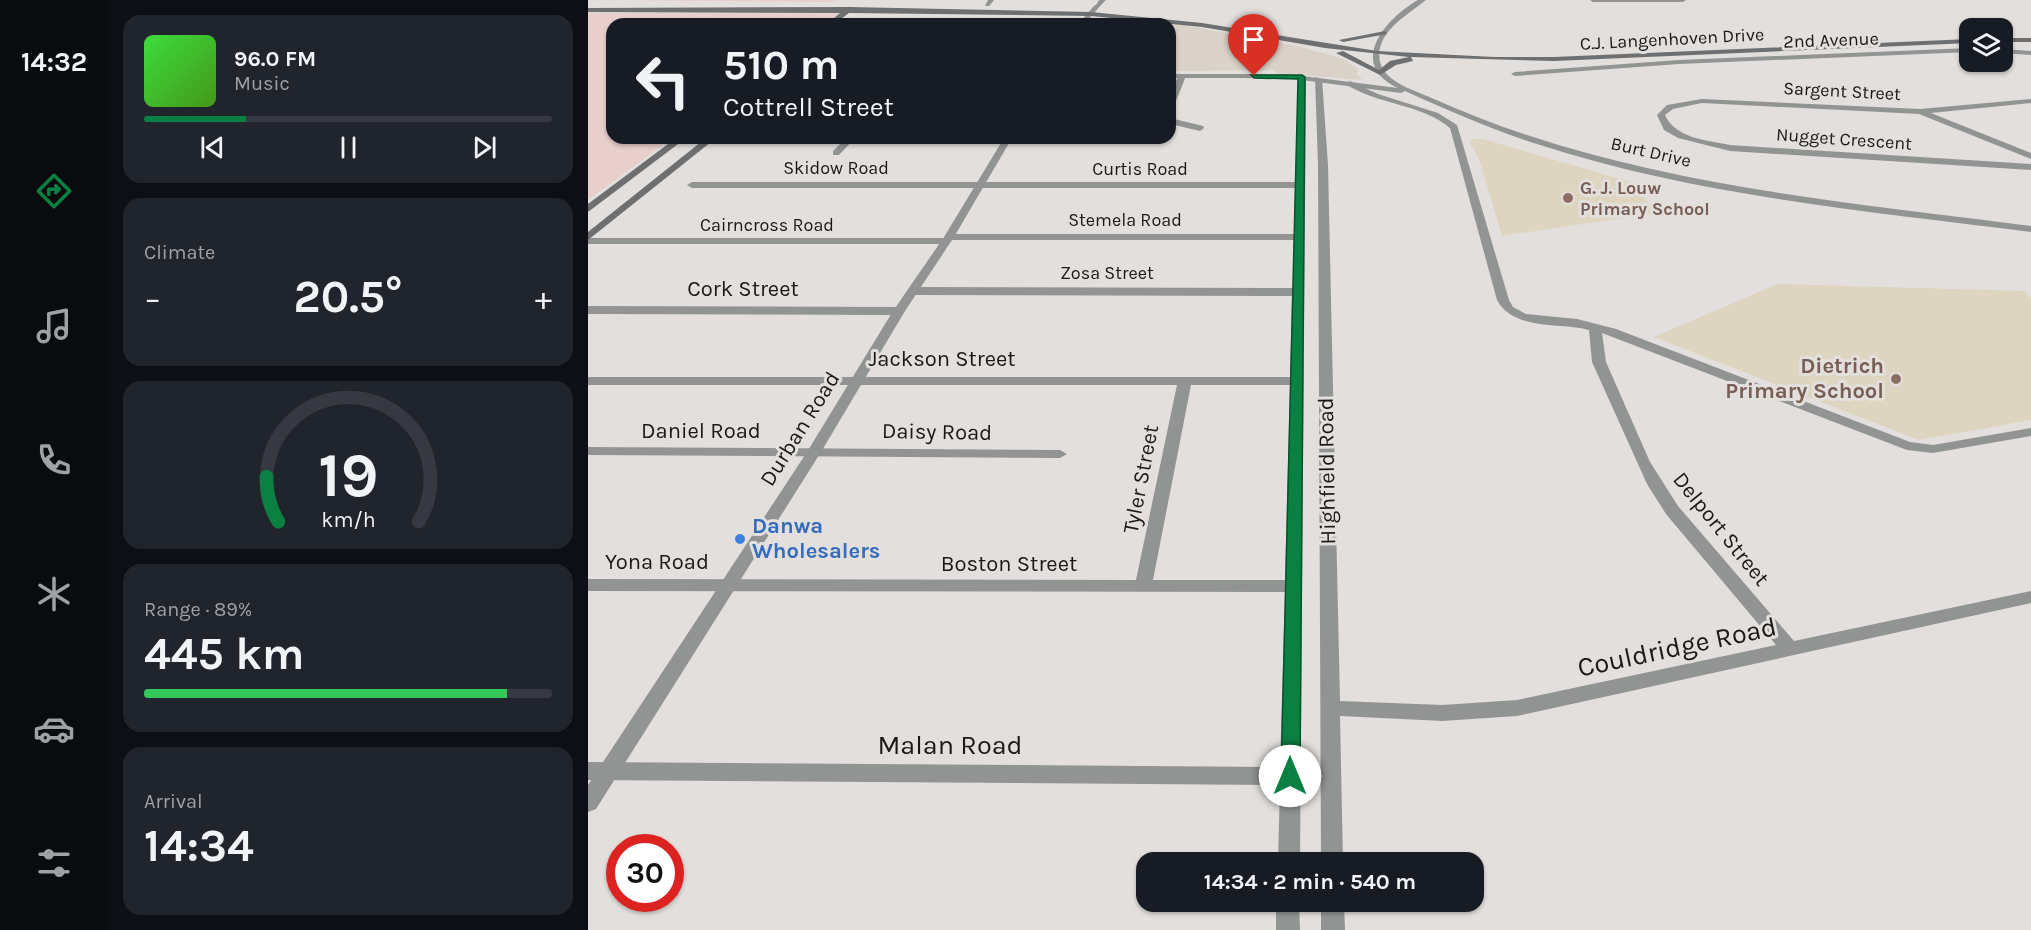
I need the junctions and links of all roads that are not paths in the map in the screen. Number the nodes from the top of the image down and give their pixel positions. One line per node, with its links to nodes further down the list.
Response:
1 (1103, 0): 11 (street)
2 (1423, 0): 23 (street)
3 (1593, 0): 4 (street)
4 (1683, 0)
5 (894, 2): 10 (main road)
6 (989, 2): 10 (main road); 11 (main road)
7 (588, 4): 8 (main road)
8 (856, 4): 9 (main road); 14 (main road)
9 (882, 4): 10 (main road); 15 (main road)
10 (906, 4)
11 (1097, 6): 12 (main road); 16 (street)
12 (1108, 7)
13 (588, 10): 14 (main road)
14 (848, 10): 15 (main road); 18 (main road)
15 (875, 10): 16 (main road); 19 (main road)
16 (1091, 14): 20 (street); 21 (main road)
17 (1200, 16): 27 (main road)
18 (838, 18)
19 (864, 18)
20 (1087, 18)
21 (1133, 18)
22 (1176, 22): 31 (main road)
23 (1385, 33): 27 (main road); 32 (street)
24 (2013, 33): 25 (main road)
25 (2031, 33)
26 (1959, 34): 33 (main road, C.J. Langenhoven Drive)
27 (1343, 40): 32 (main road)
28 (2013, 40): 29 (main road)
29 (2031, 40)
30 (1959, 41): 39 (main road, C.J. Langenhoven Drive)
31 (1300, 42): 37 (main road, C.J. Langenhoven Drive); 40 (main road)
32 (1380, 44): 34 (main road); 37 (street)
33 (1574, 49)
34 (1546, 50)
35 (1959, 50): 41 (street, 2nd Avenue)
36 (2013, 52): 38 (street)
37 (1377, 53): 39 (main road, C.J. Langenhoven Drive); 40 (street)
38 (2031, 53)
39 (1478, 59): 40 (main road)
40 (1380, 73): 48 (street, Burt Drive)
41 (1515, 74)
42 (1176, 76): 43 (street)
43 (1182, 76): 44 (street); 47 (street)
44 (1302, 77): 45 (street); 63 (street, Highfield Road)
45 (1318, 79): 46 (street); 88 (street, Highfield Road)
46 (1350, 83): 48 (street); 73 (street)
47 (1176, 91)
48 (1415, 94): 65 (street, Burt Drive)
49 (2031, 101): 50 (street, Sargent Street)
50 (1920, 112): 51 (street, Sargent Street); 59 (street)
51 (1662, 121): 60 (street, Nugget Crescent)
52 (1176, 122): 53 (street)
53 (1200, 128)
54 (674, 144): 64 (main road)
55 (705, 144): 67 (main road)
56 (845, 144): 58 (street)
57 (1004, 144): 61 (street, Durban Road)
58 (836, 153)
59 (2031, 156)
60 (2031, 167)
61 (980, 184): 62 (street, Skidow Road); 63 (street, Curtis Road); 68 (street, Durban Road)
62 (692, 185)
63 (1301, 185): 66 (street, Highfield Road)
64 (588, 209)
65 (2031, 229)
66 (1300, 237): 68 (street, Stemela Road); 70 (street, Highfield Road)
67 (588, 239): 68 (street, Cairncross Road)
68 (948, 239): 69 (street, Durban Road)
69 (914, 291): 70 (street, Zosa Street); 72 (street, Durban Road)
70 (1300, 292): 77 (street, Highfield Road)
71 (588, 310): 72 (street, Cork Street)
72 (899, 311): 74 (street, Durban Road)
73 (1595, 327): 78 (street); 87 (street, Delport Street)
74 (858, 380): 75 (street, Jackson Street); 76 (street, Jackson Street); 80 (street, Durban Road)
75 (1185, 380): 77 (street, Jackson Street); 85 (street, Tyler Street)
76 (588, 381)
77 (1296, 381): 84 (street, Highfield Road)
78 (2031, 432)
79 (588, 451): 80 (street, Daniel Road)
80 (814, 452): 81 (street, Daisy Road); 83 (street, Durban Road)
81 (1060, 454)
82 (588, 585): 83 (street, Yona Road)
83 (726, 585): 85 (street, Boston Street); 89 (street, Durban Road)
84 (1292, 586): 85 (street, Boston Street); 90 (street, Highfield Road)
85 (1143, 587)
86 (2031, 597): 87 (street, Couldridge Road)
87 (1791, 650): 88 (street, Couldridge Road)
88 (1330, 708): 93 (street, Highfield Road)
89 (598, 771): 90 (street, Malan Road); 91 (street, Durban Road)
90 (1290, 776): 92 (street, Highfield Road)
91 (588, 803)
92 (1289, 852)
93 (1332, 852)
94 (1288, 912): 96 (street)
95 (1333, 912): 97 (street)
96 (1287, 930)
97 (1333, 930)

